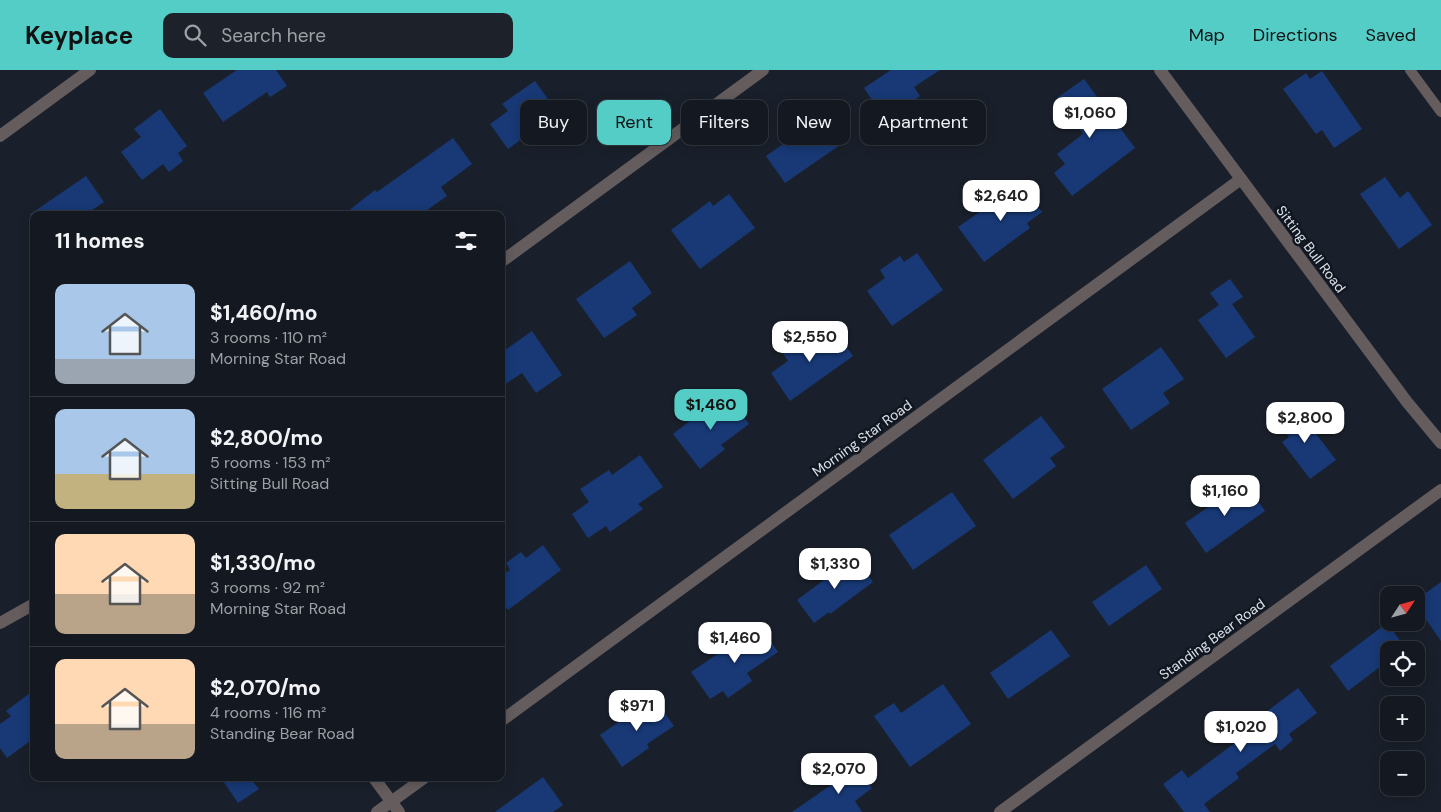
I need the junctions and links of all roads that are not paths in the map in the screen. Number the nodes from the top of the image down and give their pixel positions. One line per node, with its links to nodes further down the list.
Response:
1 (90, 70): 6 (street)
2 (763, 70): 8 (street)
3 (1160, 70): 7 (street, Sitting Bull Road)
4 (1410, 70): 5 (lane)
5 (1441, 112)
6 (0, 136)
7 (1241, 180): 9 (street, Sitting Bull Road); 13 (street, Morning Star Road)
8 (505, 259)
9 (1441, 444)
10 (1441, 490): 18 (street, Standing Bear Road)
11 (30, 606): 12 (street)
12 (0, 623)
13 (505, 718)
14 (376, 781): 16 (street)
15 (421, 781): 16 (street)
16 (396, 807): 17 (street)
17 (377, 812)
18 (1000, 812)

